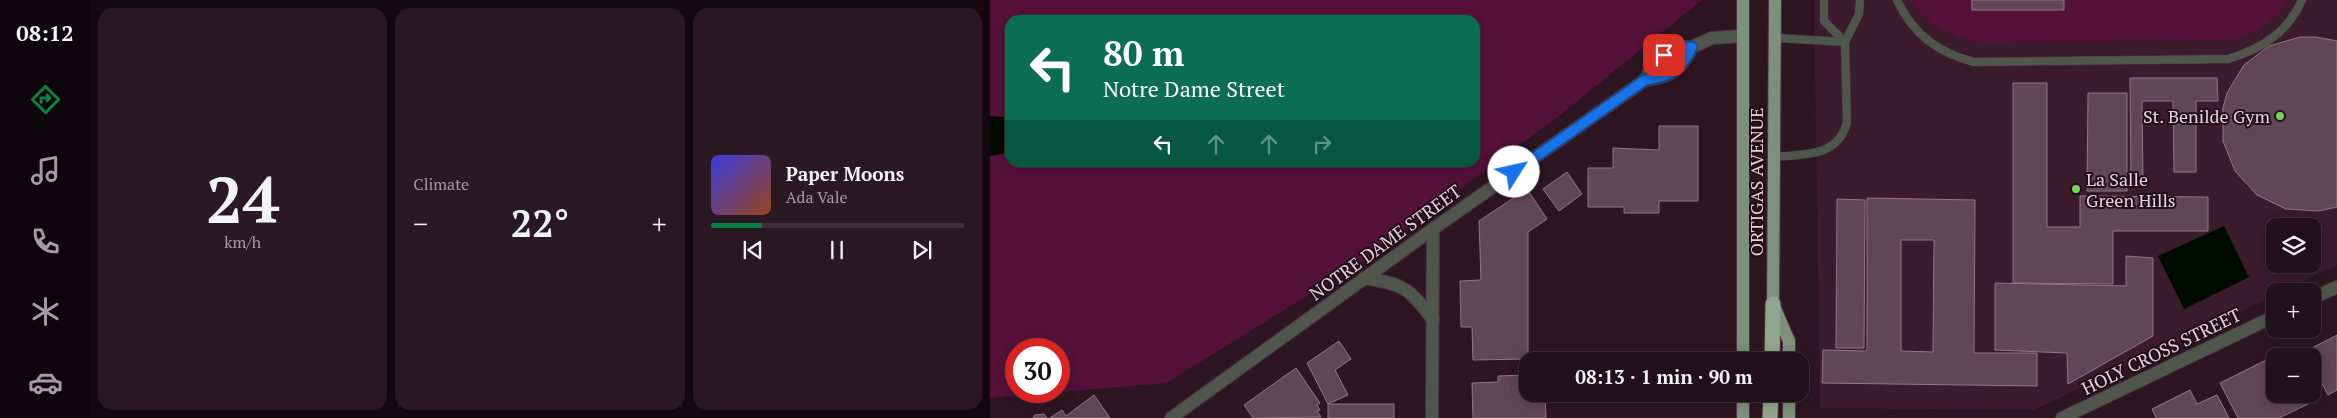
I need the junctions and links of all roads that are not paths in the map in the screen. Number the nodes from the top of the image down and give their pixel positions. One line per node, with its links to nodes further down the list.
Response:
1 (1743, 0): 7 (main road, ORTIGAS AVENUE)
2 (1775, 0): 8 (main road, ORTIGAS AVENUE)
3 (1824, 0): 9 (lane)
4 (1860, 0): 9 (lane)
5 (1897, 0): 6 (lane)
6 (2302, 0)
7 (1743, 36): 10 (street, NOTRE DAME STREET); 20 (main road, ORTIGAS AVENUE)
8 (1776, 38): 9 (lane); 12 (main road, ORTIGAS AVENUE)
9 (1845, 42): 12 (lane)
10 (1692, 47): 11 (street, NOTRE DAME STREET); 11 (street, NOTRE DAME STREET)
11 (1645, 80): 13 (street, NOTRE DAME STREET)
12 (1773, 157): 17 (main road, ORTIGAS AVENUE)
13 (1433, 228): 14 (street, NOTRE DAME STREET); 18 (street)
14 (1364, 278): 18 (street); 27 (street, NOTRE DAME STREET)
15 (2337, 286): 16 (street)
16 (2321, 294)
17 (1773, 304): 21 (highway); 22 (main road, ORTIGAS AVENUE)
18 (1433, 320): 28 (street)
19 (2266, 320): 31 (street, HOLY CROSS STREET)
20 (1743, 352)
21 (1772, 352)
22 (1789, 352)
23 (1743, 402): 29 (main road)
24 (1771, 402): 26 (highway)
25 (1789, 402): 30 (main road)
26 (1770, 415)
27 (1171, 418)
28 (1432, 418)
29 (1743, 418)
30 (1789, 418)
31 (2062, 418)

